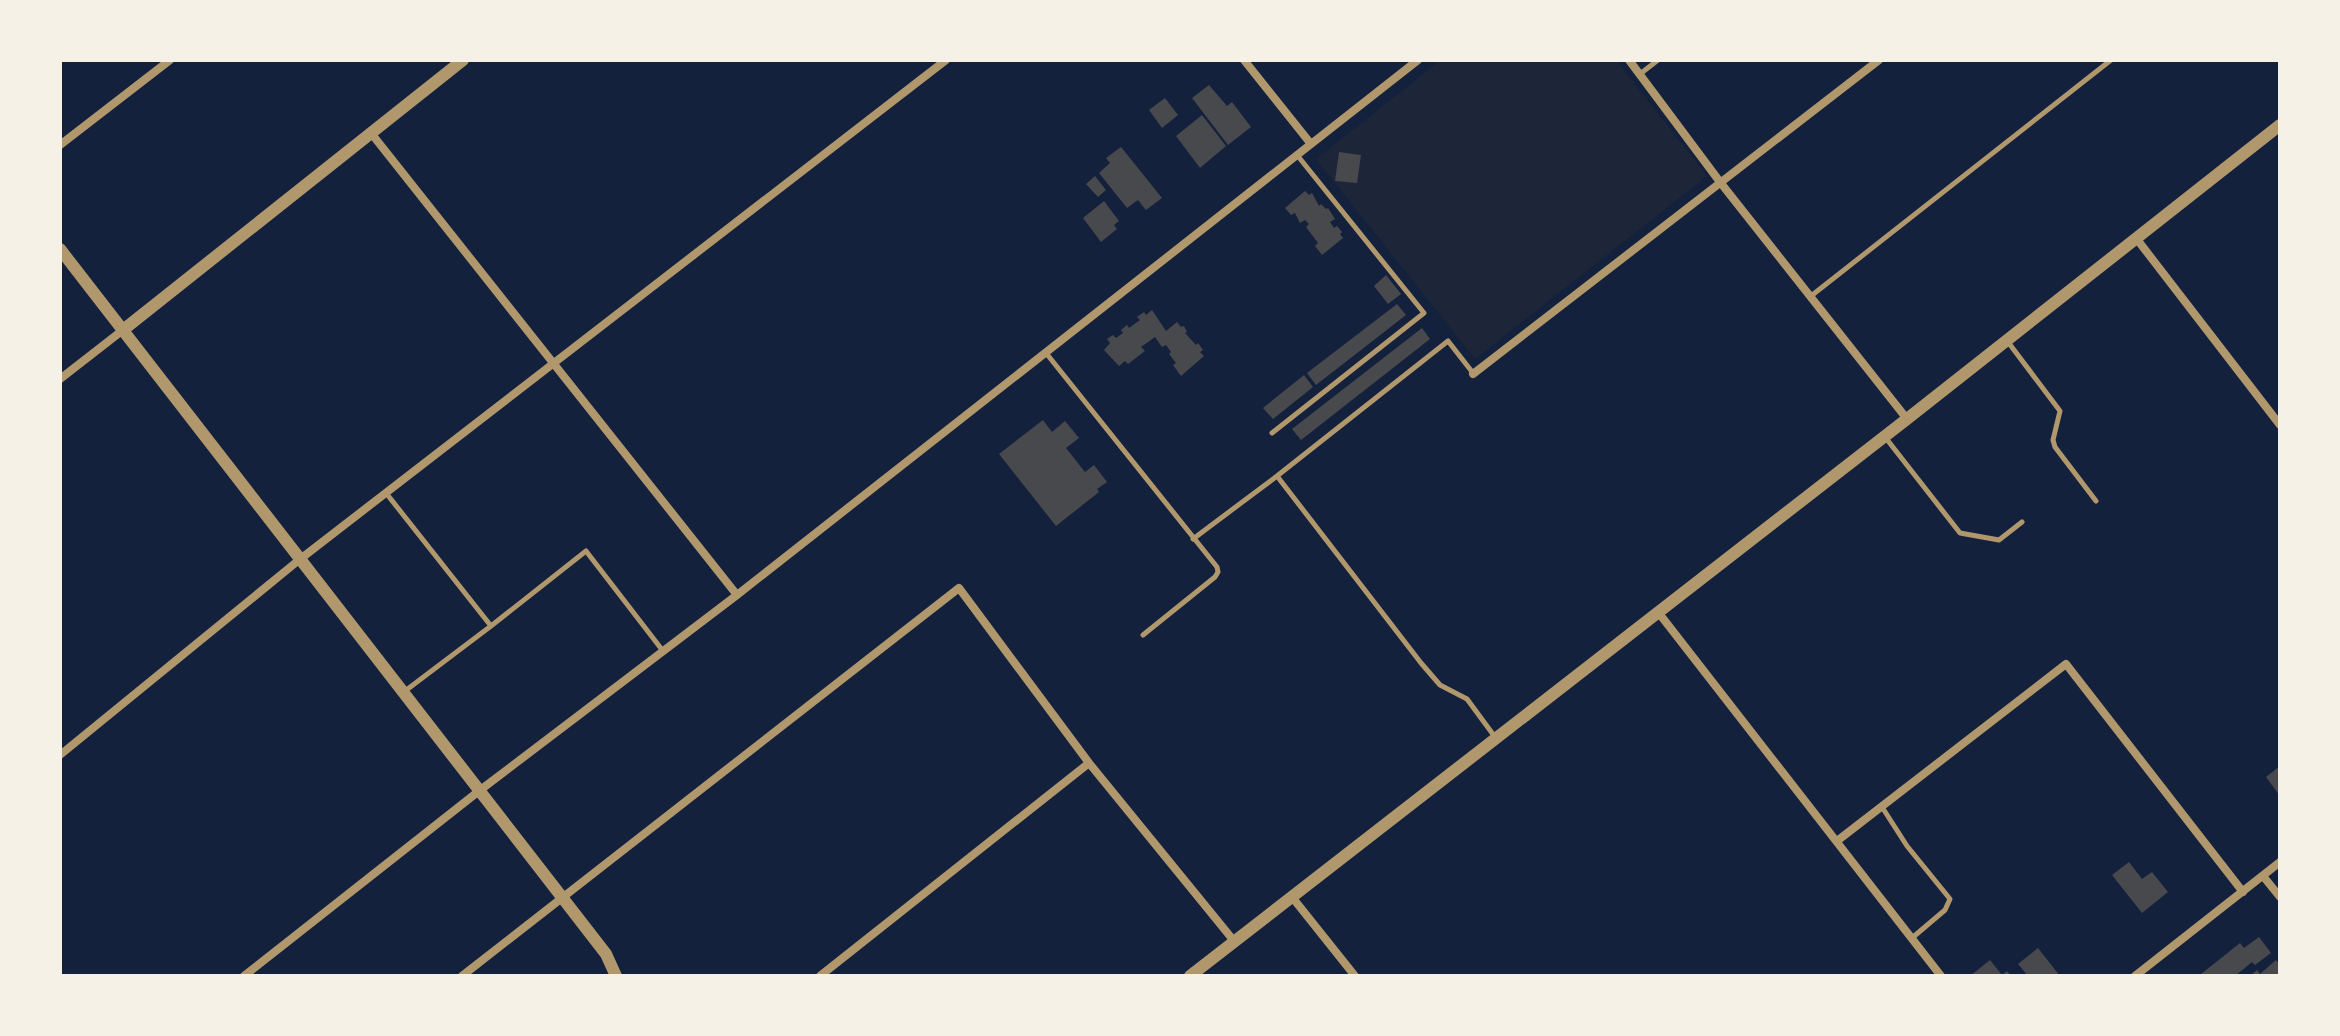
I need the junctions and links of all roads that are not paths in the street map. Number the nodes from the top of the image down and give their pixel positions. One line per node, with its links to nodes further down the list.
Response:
1 (170, 60): 14 (street)
2 (463, 60): 12 (street)
3 (946, 60): 23 (street)
4 (1244, 60): 13 (street)
5 (1418, 60): 13 (street)
6 (1629, 60): 10 (street)
7 (1658, 60): 10 (lane)
8 (1879, 60): 16 (street)
9 (2111, 60): 19 (lane)
10 (1640, 74): 16 (street)
11 (2280, 125): 17 (street)
12 (371, 133): 20 (street); 23 (street)
13 (1311, 144): 15 (street)
14 (60, 145)
15 (1297, 155): 22 (street); 28 (lane)
16 (1720, 182): 19 (street); 24 (street)
17 (2136, 238): 21 (street); 27 (street)
18 (60, 249): 20 (street)
19 (1810, 297): 26 (street)
20 (123, 330): 25 (street); 35 (street)
21 (2007, 340): 26 (street); 32 (lane)
22 (1046, 353): 34 (lane); 36 (street)
23 (552, 363): 31 (street); 36 (street)
24 (1473, 374): 30 (lane)
25 (60, 379)
26 (1907, 419): 29 (street)
27 (2280, 425)
28 (1272, 433)
29 (1885, 436): 33 (lane); 37 (street)
30 (1277, 476): 34 (lane); 42 (lane)
31 (386, 493): 35 (street); 38 (lane)
32 (2096, 501)
33 (2022, 522)
34 (1193, 539): 39 (lane)
35 (299, 560): 41 (street); 43 (street)
36 (737, 595): 40 (street)
37 (1658, 612): 42 (street); 47 (street)
38 (491, 626): 40 (lane); 41 (lane)
39 (1143, 635)
40 (663, 651): 45 (street)
41 (402, 693): 45 (street)
42 (1495, 738): 51 (street)
43 (60, 755)
44 (1089, 763): 53 (street); 55 (street); 59 (street)
45 (479, 791): 53 (street); 56 (street)
46 (1882, 806): 47 (street); 50 (street); 54 (lane)
47 (1837, 841): 54 (street)
48 (2280, 862): 49 (street)
49 (2263, 876): 50 (street); 52 (street)
50 (2243, 892): 63 (street)
51 (1292, 897): 55 (street); 61 (street)
52 (2280, 897)
53 (562, 900): 57 (street); 58 (street)
54 (1912, 939): 62 (street)
55 (1234, 941): 60 (street)
56 (244, 976)
57 (462, 976)
58 (616, 976)
59 (820, 976)
60 (1190, 976)
61 (1355, 976)
62 (1941, 976)
63 (2135, 976)

